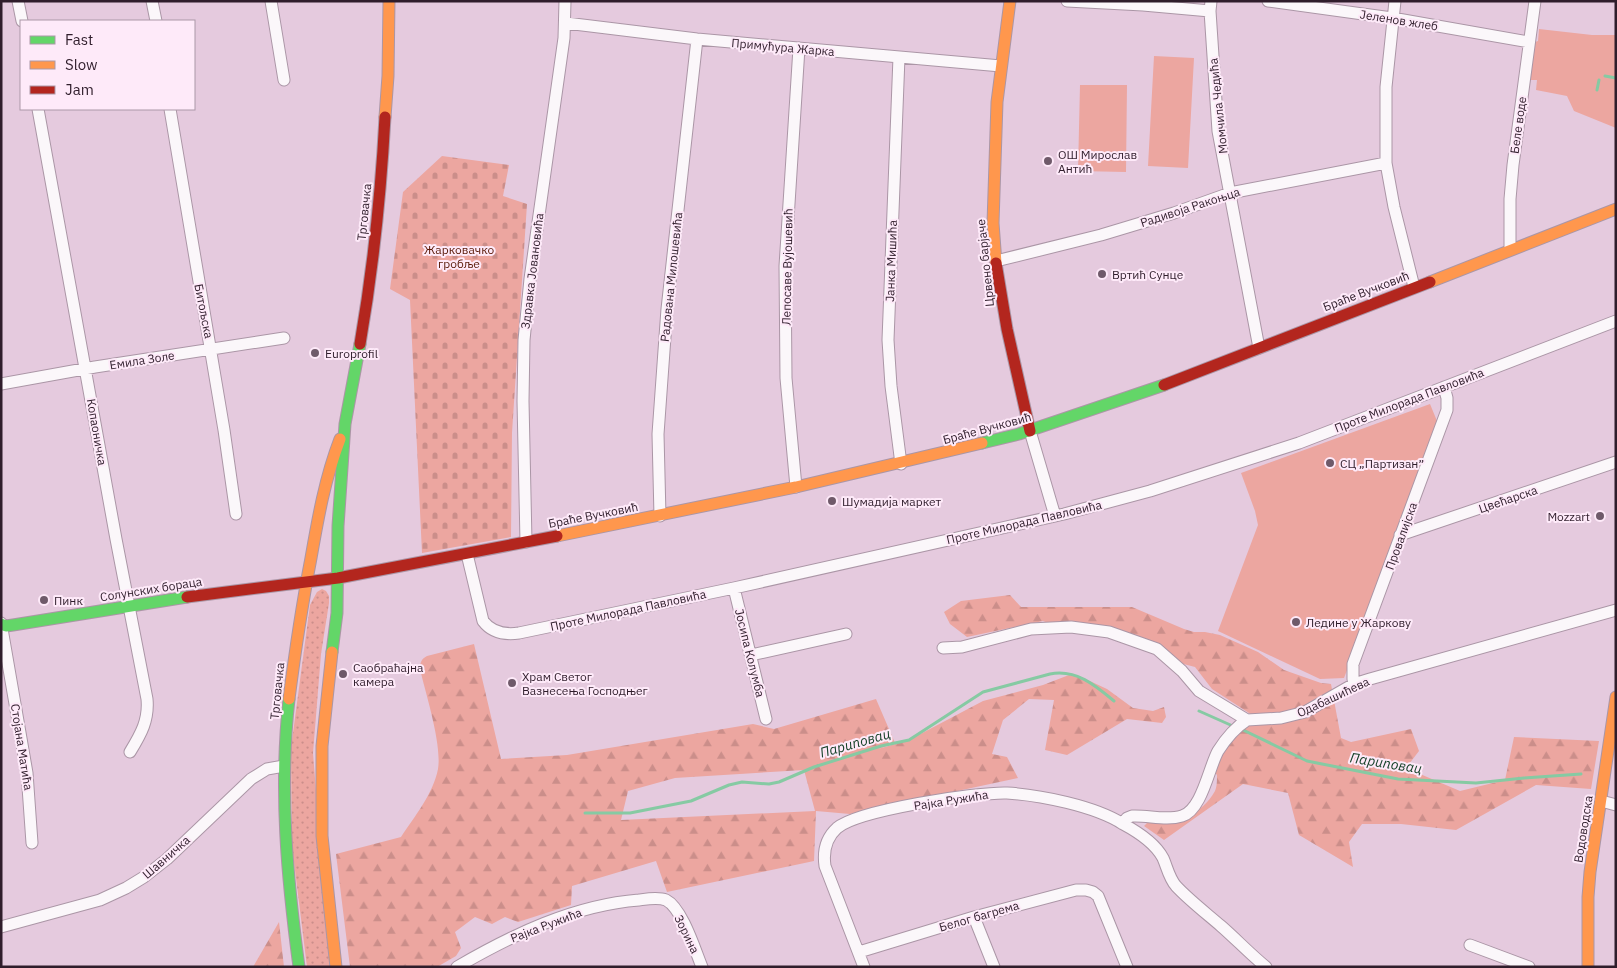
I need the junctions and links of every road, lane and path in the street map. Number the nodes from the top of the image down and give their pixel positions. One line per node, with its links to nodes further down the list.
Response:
1 (18, 1): 13 (street)
2 (152, 1): 14 (street)
3 (272, 1): 21 (street)
4 (389, 1): 37 (street, Трговачка)
5 (565, 1): 15 (street, Здравка Јовановића)
6 (1010, 1): 20 (street, Црвено барјаче)
7 (1067, 1): 11 (street, Момчила Чедића)
8 (1268, 1): 12 (street, Јеленов жлеб)
9 (1395, 1): 12 (street)
10 (1535, 1): 17 (street, Беле воде)
11 (1211, 6): 25 (street, Момчила Чедића)
12 (1392, 18): 17 (street, Јеленов жлеб); 24 (street)
13 (22, 20)
14 (156, 20)
15 (566, 23): 16 (street, Примућура Жарка); 46 (street, Здравка Јовановића)
16 (697, 39): 18 (street, Примућура Жарка); 43 (street, Радована Милошевића)
17 (1529, 42): 27 (street, Беле воде)
18 (799, 48): 19 (street, Примућура Жарка); 41 (street, Лепосаве Вујошевић)
19 (899, 57): 20 (street, Примућура Жарка); 40 (street, Јанка Мишића)
20 (1001, 66): 28 (street, Црвено барјаче)
21 (284, 80)
22 (38, 110): 34 (street, Копаоничка)
23 (170, 110): 33 (street, Битољска)
24 (1386, 163): 25 (street, Радивоја Ракоњца); 29 (street)
25 (1230, 193): 28 (street, Радивоја Ракоњца); 32 (street, Момчила Чедића)
26 (1616, 209): 27 (street, Браће Вучковић)
27 (1510, 249): 29 (street, Браће Вучковић)
28 (996, 261): 38 (street, Црвено барјаче)
29 (1414, 287): 32 (street, Браће Вучковић)
30 (1616, 322): 36 (street, Проте Милорада Павловића)
31 (284, 338): 33 (street, Емила Золе)
32 (1260, 348): 38 (street, Браће Вучковић)
33 (211, 349): 34 (street, Емила Золе); 42 (street, Битољска)
34 (86, 369): 35 (street, Емила Золе); 51 (street, Копаоничка)
35 (1, 384)
36 (1444, 387): 44 (street, Проте Милорада Павловића); 45 (street, Провалијска)
37 (345, 424): 48 (street, Трговачка); 49 (street, Трговачка)
38 (1030, 431): 40 (street, Браће Вучковић); 44 (street, Црвено барјаче)
39 (1616, 462): 45 (street, Цвећарска)
40 (900, 464): 41 (street, Браће Вучковић)
41 (796, 487): 43 (street, Браће Вучковић)
42 (236, 514)
43 (660, 516): 46 (street, Браће Вучковић)
44 (1055, 516): 50 (street, Проте Милорада Павловића)
45 (1400, 535): 57 (street, Провалијска)
46 (526, 542): 47 (street, Браће Вучковић)
47 (467, 554): 48 (street, Браће Вучковић); 50 (street, Проте Милорада Павловића)
48 (338, 578): 49 (street, Солунских бораца); 73 (street, Трговачка)
49 (306, 582): 51 (street, Солунских бораца); 62 (street, Трговачка)
50 (734, 588): 56 (street, Јосипа Колумба)
51 (128, 607): 53 (street, Солунских бораца); 61 (street, Копаоничка)
52 (1616, 610): 57 (street, Одабашићева)
53 (1, 624): 66 (street, Стојана Матића)
54 (846, 634): 56 (street)
55 (943, 648): 60 (street)
56 (751, 655): 59 (street, Јосипа Колумба)
57 (1354, 684): 60 (street, Одабашићева)
58 (1616, 697): 63 (street, Водоводска)
59 (766, 719)
60 (1245, 721): 65 (street)
61 (130, 752)
62 (284, 766): 69 (street, Шавничка); 72 (street, Трговачка)
63 (1601, 801): 64 (street); 81 (street, Водоводска)
64 (1616, 805)
65 (1123, 823): 71 (street, Рајка Ружића); 79 (street, Рајка Ружића)
66 (32, 842)
67 (669, 903): 74 (street, Рајка Ружића); 75 (street, Зорина)
68 (974, 918): 71 (street, Белог багрема); 77 (street); 78 (street, Белог багрема)
69 (1, 927)
70 (1470, 945): 80 (street)
71 (859, 952): 76 (street)
72 (299, 967)
73 (336, 967)
74 (457, 967)
75 (702, 967)
76 (864, 967)
77 (994, 967)
78 (1127, 967)
79 (1266, 967)
80 (1529, 967)
81 (1588, 967)

